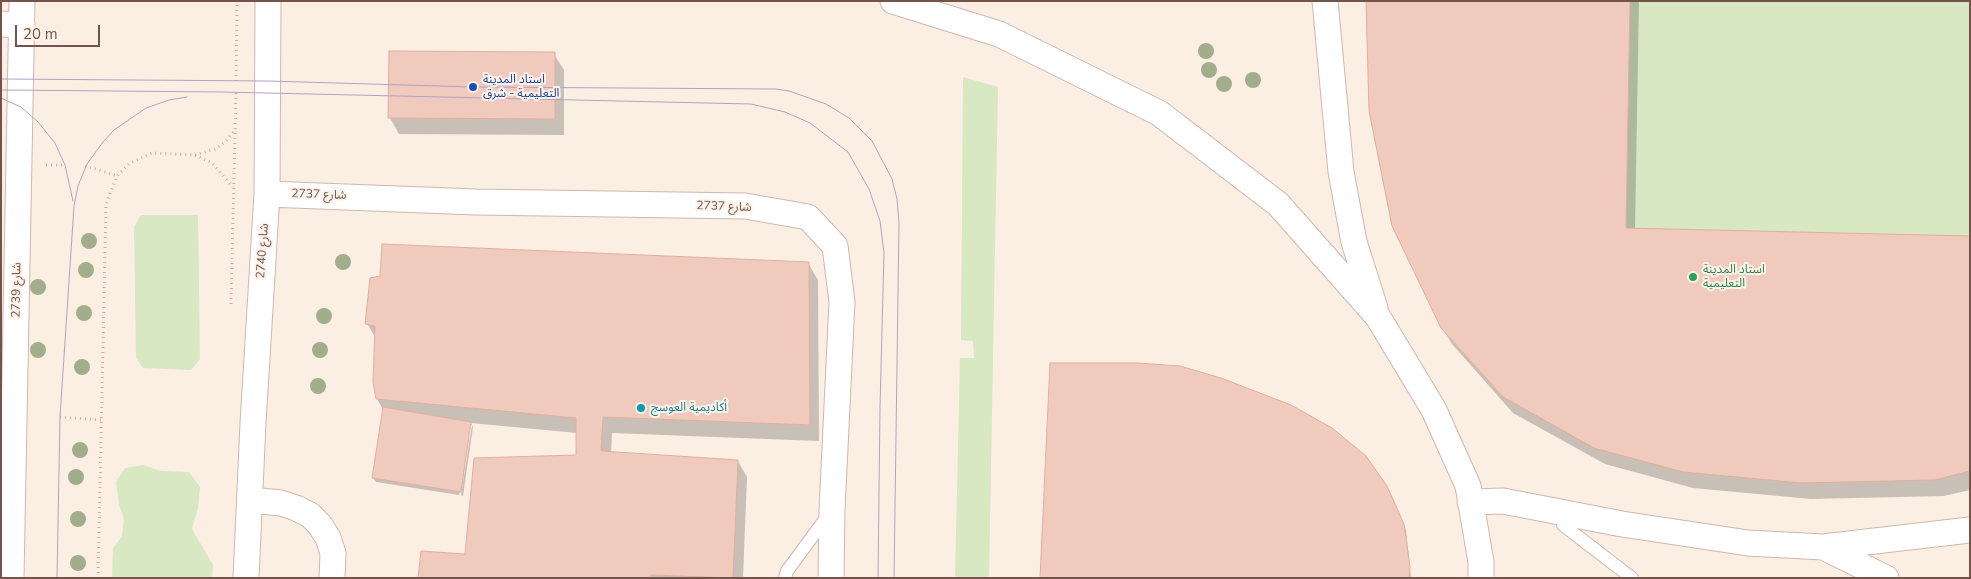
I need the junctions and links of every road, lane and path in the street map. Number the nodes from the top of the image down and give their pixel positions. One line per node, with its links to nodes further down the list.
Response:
1 (237, 1): 7 (path)
2 (268, 1): 13 (street, شارع 2740)
3 (893, 1): 5 (street)
4 (1325, 1): 14 (street)
5 (962, 12): 14 (street)
6 (15, 17): 23 (street, شارع 2739)
7 (236, 82)
8 (236, 93): 9 (path)
9 (235, 130): 10 (path); 10 (path)
10 (195, 154): 12 (path)
11 (85, 167): 12 (path)
12 (117, 176): 16 (path)
13 (267, 194): 17 (street, شارع 2740); 19 (street, شارع 2737)
14 (1378, 317): 18 (street)
15 (60, 417): 16 (path)
16 (101, 420): 24 (path)
17 (250, 500): 25 (street, شارع 2740); 26 (street)
18 (1470, 502): 22 (street); 29 (street)
19 (832, 510): 27 (lane); 28 (street, شارع 2737)
20 (1563, 525): 30 (lane)
21 (1970, 530): 22 (street)
22 (1823, 547): 31 (street)
23 (10, 578)
24 (98, 578)
25 (246, 578)
26 (332, 578)
27 (785, 578)
28 (831, 578)
29 (1481, 578)
30 (1632, 578)
31 (1886, 578)

